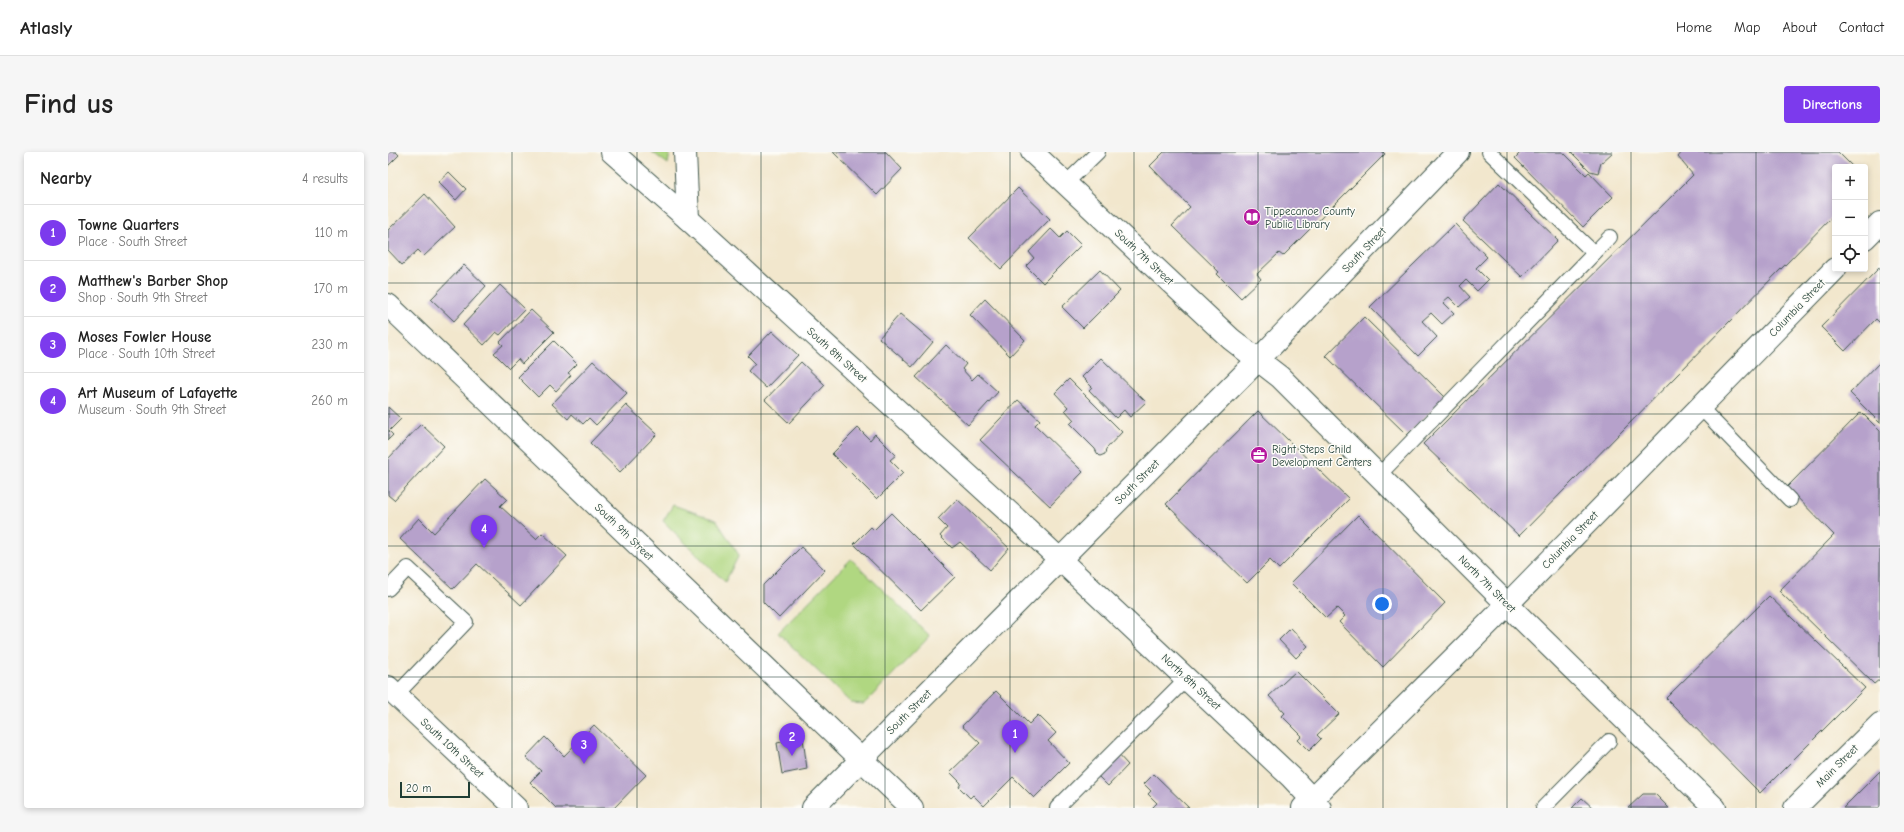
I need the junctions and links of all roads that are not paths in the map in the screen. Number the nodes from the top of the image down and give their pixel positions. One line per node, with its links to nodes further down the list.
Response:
1 (612, 152): 8 (street, South 8th Street)
2 (686, 152): 8 (street)
3 (1032, 152): 7 (street, South 7th Street)
4 (1098, 152): 7 (lane)
5 (1458, 152): 15 (street, South Street)
6 (1489, 152): 12 (lane)
7 (1065, 184): 15 (street, South 7th Street)
8 (688, 219): 19 (street, South 8th Street)
9 (1880, 223): 10 (street)
10 (1867, 236)
11 (1610, 237): 12 (lane)
12 (1594, 253): 17 (lane)
13 (1832, 272): 16 (street, Columbia Street)
14 (388, 305): 26 (street, South 9th Street)
15 (1258, 360): 17 (street, North 7th Street); 19 (street, South Street)
16 (1700, 407): 18 (lane); 21 (street, Columbia Street)
17 (1379, 475): 21 (street, North 7th Street)
18 (1790, 500)
19 (1060, 559): 22 (street, North 8th Street); 26 (street, South Street)
20 (388, 589): 23 (lane)
21 (1508, 604): 27 (street, Columbia Street); 33 (street, North 7th Street)
22 (1187, 678): 27 (street, North 8th Street); 31 (lane)
23 (392, 691): 28 (street, South 10th Street)
24 (1880, 724): 34 (street, Main Street)
25 (1609, 741): 32 (lane)
26 (861, 759): 29 (street, South Street); 30 (street, South 9th Street)
27 (1311, 805)
28 (516, 808)
29 (812, 808)
30 (912, 808)
31 (1057, 808)
32 (1543, 808)
33 (1715, 808)
34 (1795, 808)

